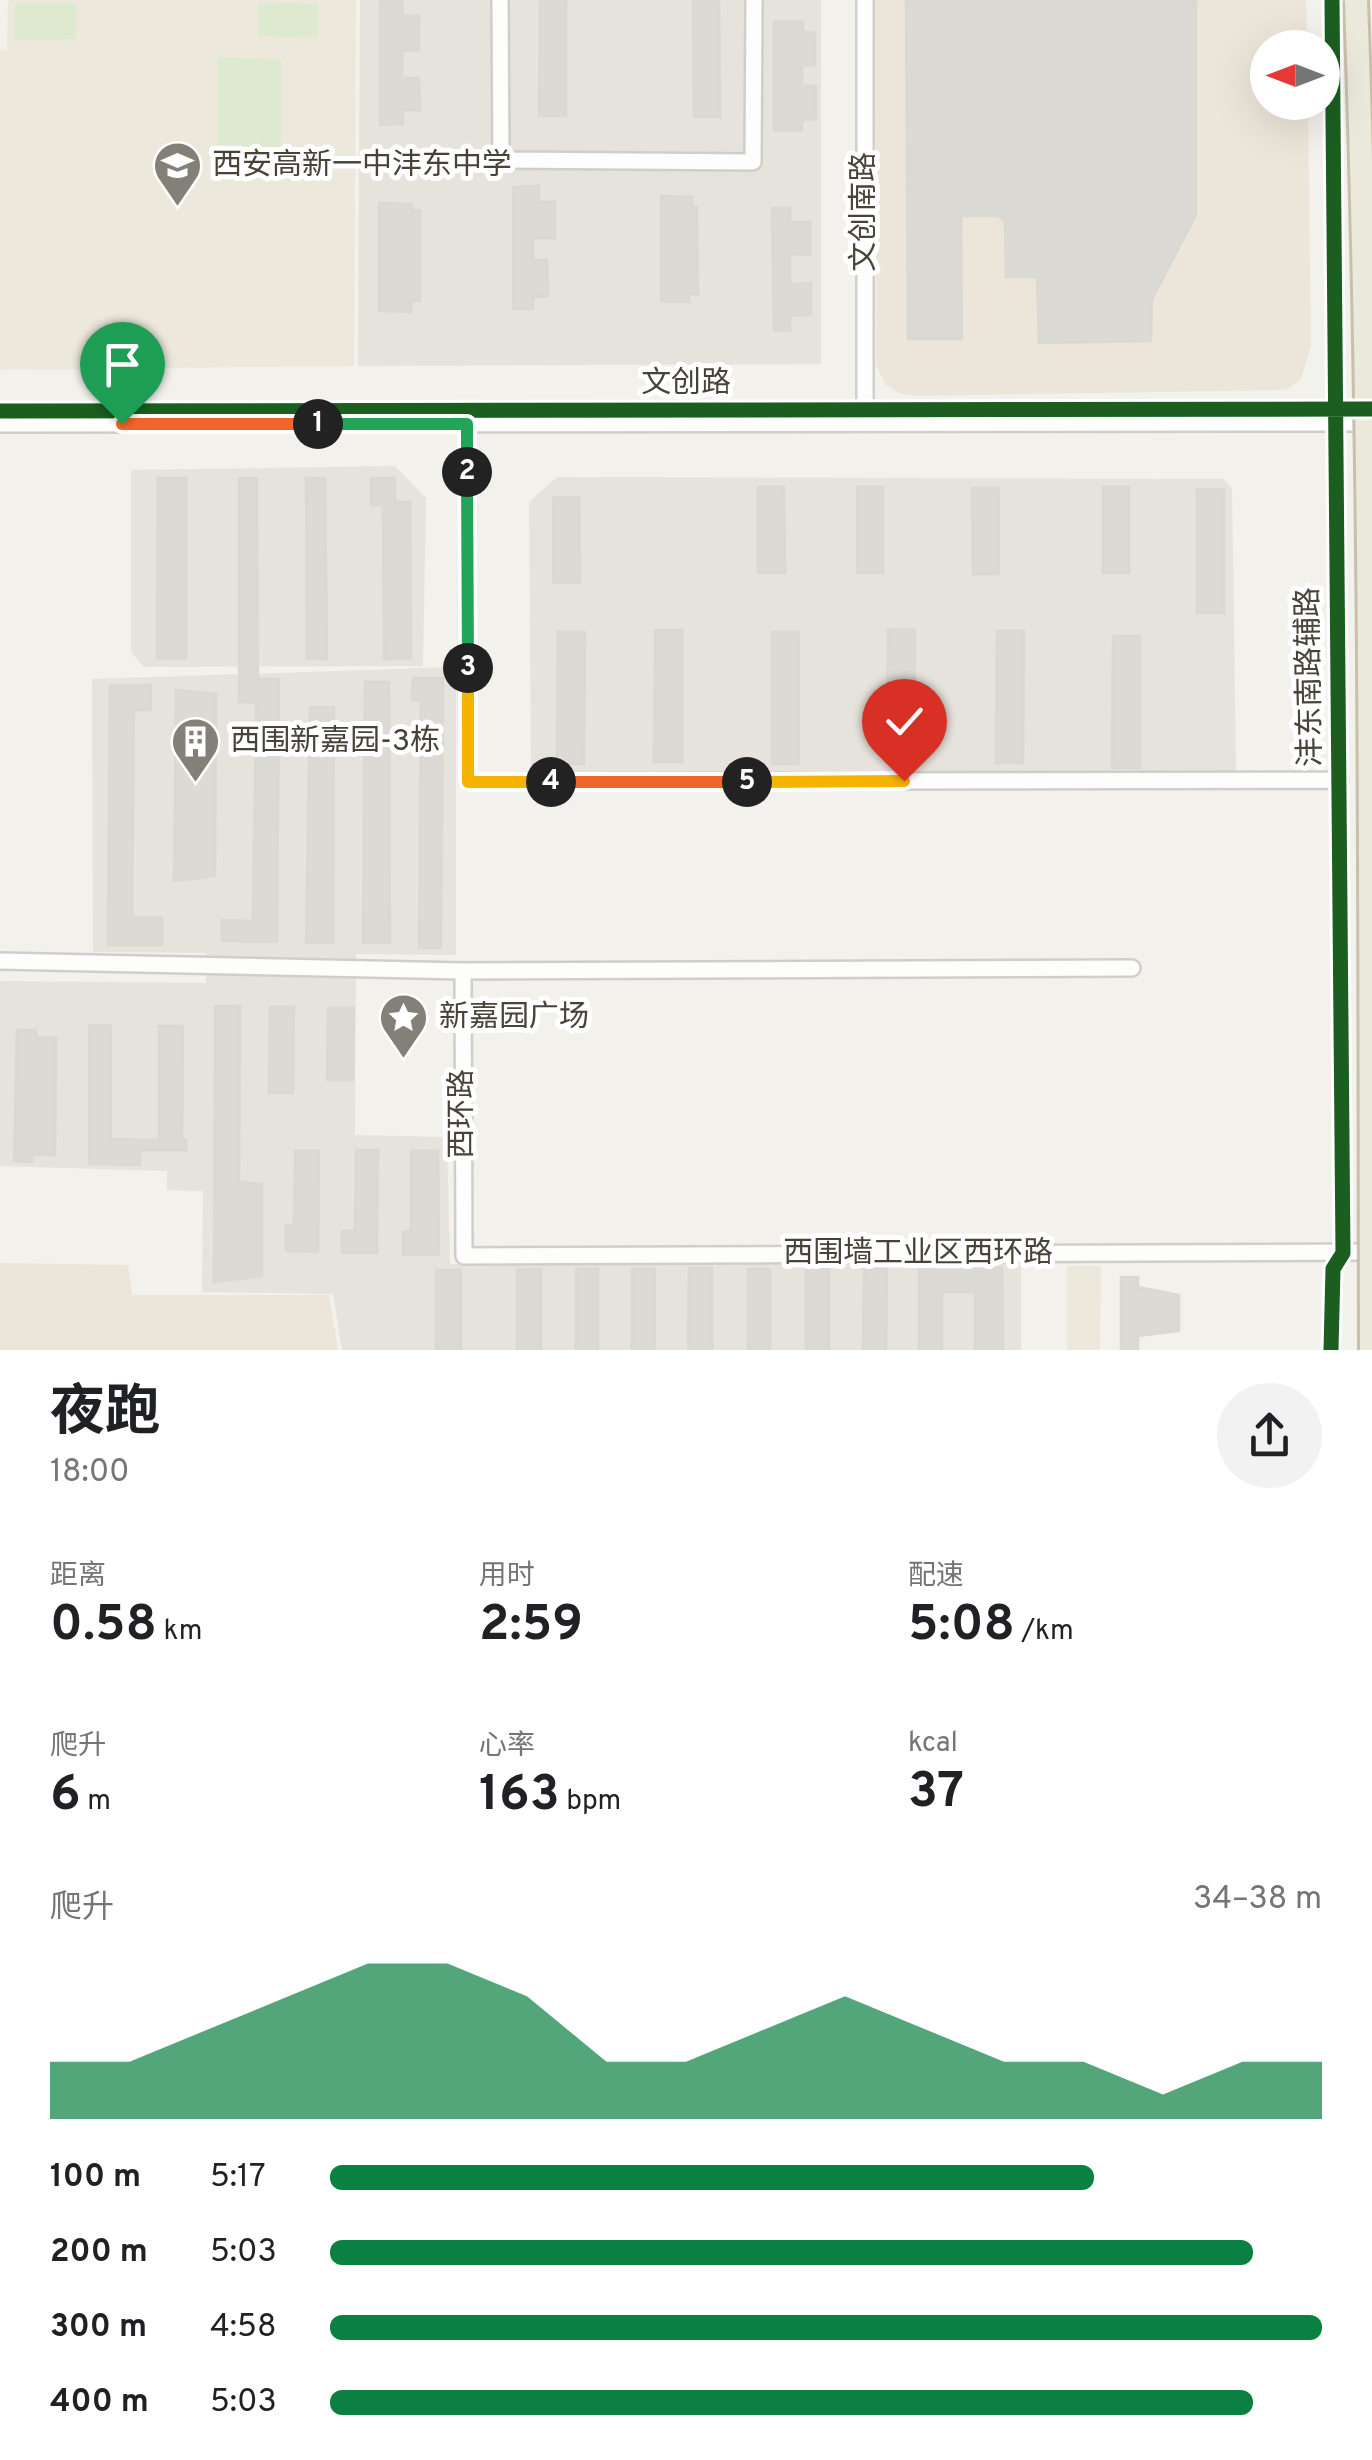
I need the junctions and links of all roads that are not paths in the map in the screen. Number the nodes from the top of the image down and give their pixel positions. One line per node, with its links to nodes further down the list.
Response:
1 (500, 0): 2 (street)
2 (754, 0)
3 (865, 0): 9 (street, 文创南路)
4 (1332, 0): 8 (street, 沣东南路辅路)
5 (1356, 0): 21 (highway, bridge)
6 (1372, 408): 8 (street, 文创路)
7 (0, 411): 10 (street, 文创路)
8 (1337, 416): 9 (street, 文创路); 12 (street, 文创路); 13 (street, 沣东南路辅路)
9 (865, 417): 10 (street, 文创路)
10 (467, 418): 11 (street, 文创路); 13 (street)
11 (0, 424)
12 (1372, 424)
13 (1340, 780): 18 (street, 沣东南路辅路)
14 (0, 961): 16 (street)
15 (1132, 968): 16 (street)
16 (462, 971): 19 (street, 西环路)
17 (1372, 1252): 18 (street, 西围墙工业区西环路)
18 (1343, 1253): 19 (street, 西围墙工业区西环路); 20 (street, 沣东南路辅路)
19 (464, 1256)
20 (1332, 1350)
21 (1371, 1350)

